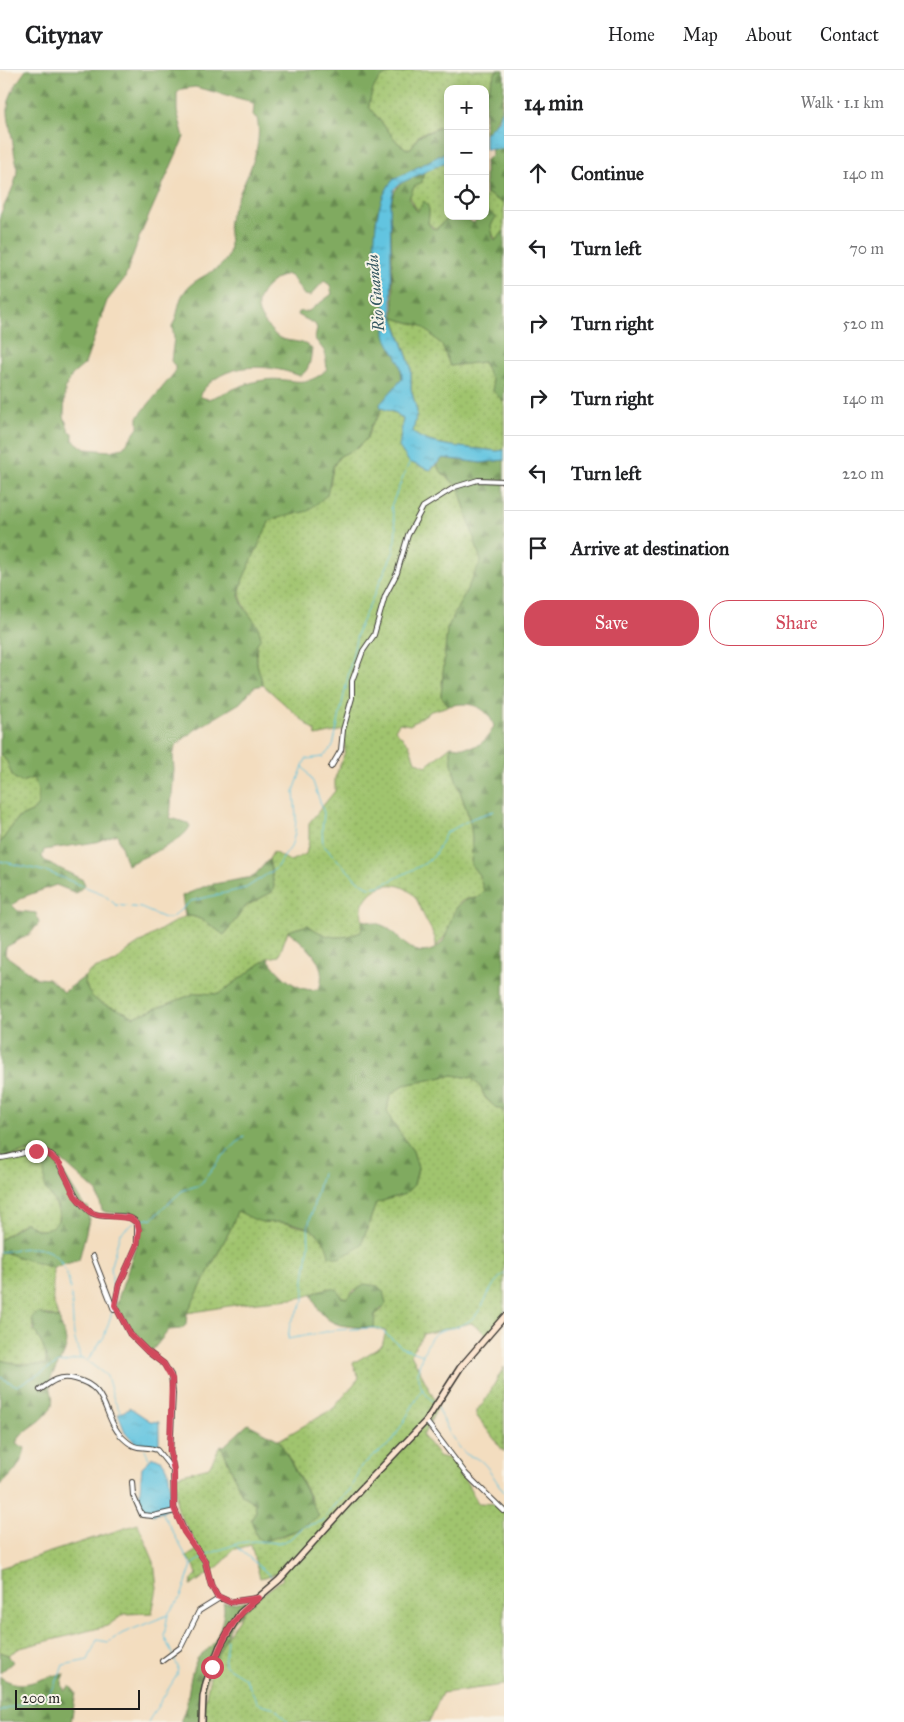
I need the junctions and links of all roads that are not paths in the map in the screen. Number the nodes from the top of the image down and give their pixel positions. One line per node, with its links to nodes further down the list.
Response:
1 (504, 481): 2 (street)
2 (331, 767)
3 (0, 1158): 5 (street)
4 (93, 1256): 5 (street)
5 (118, 1316): 9 (street)
6 (504, 1317): 8 (main road)
7 (40, 1390): 9 (street)
8 (426, 1422): 12 (street); 14 (main road)
9 (174, 1471): 11 (street)
10 (132, 1482): 11 (street)
11 (175, 1511): 13 (street)
12 (504, 1512)
13 (220, 1598): 14 (street); 15 (street)
14 (259, 1598): 16 (main road)
15 (162, 1661)
16 (202, 1722)

